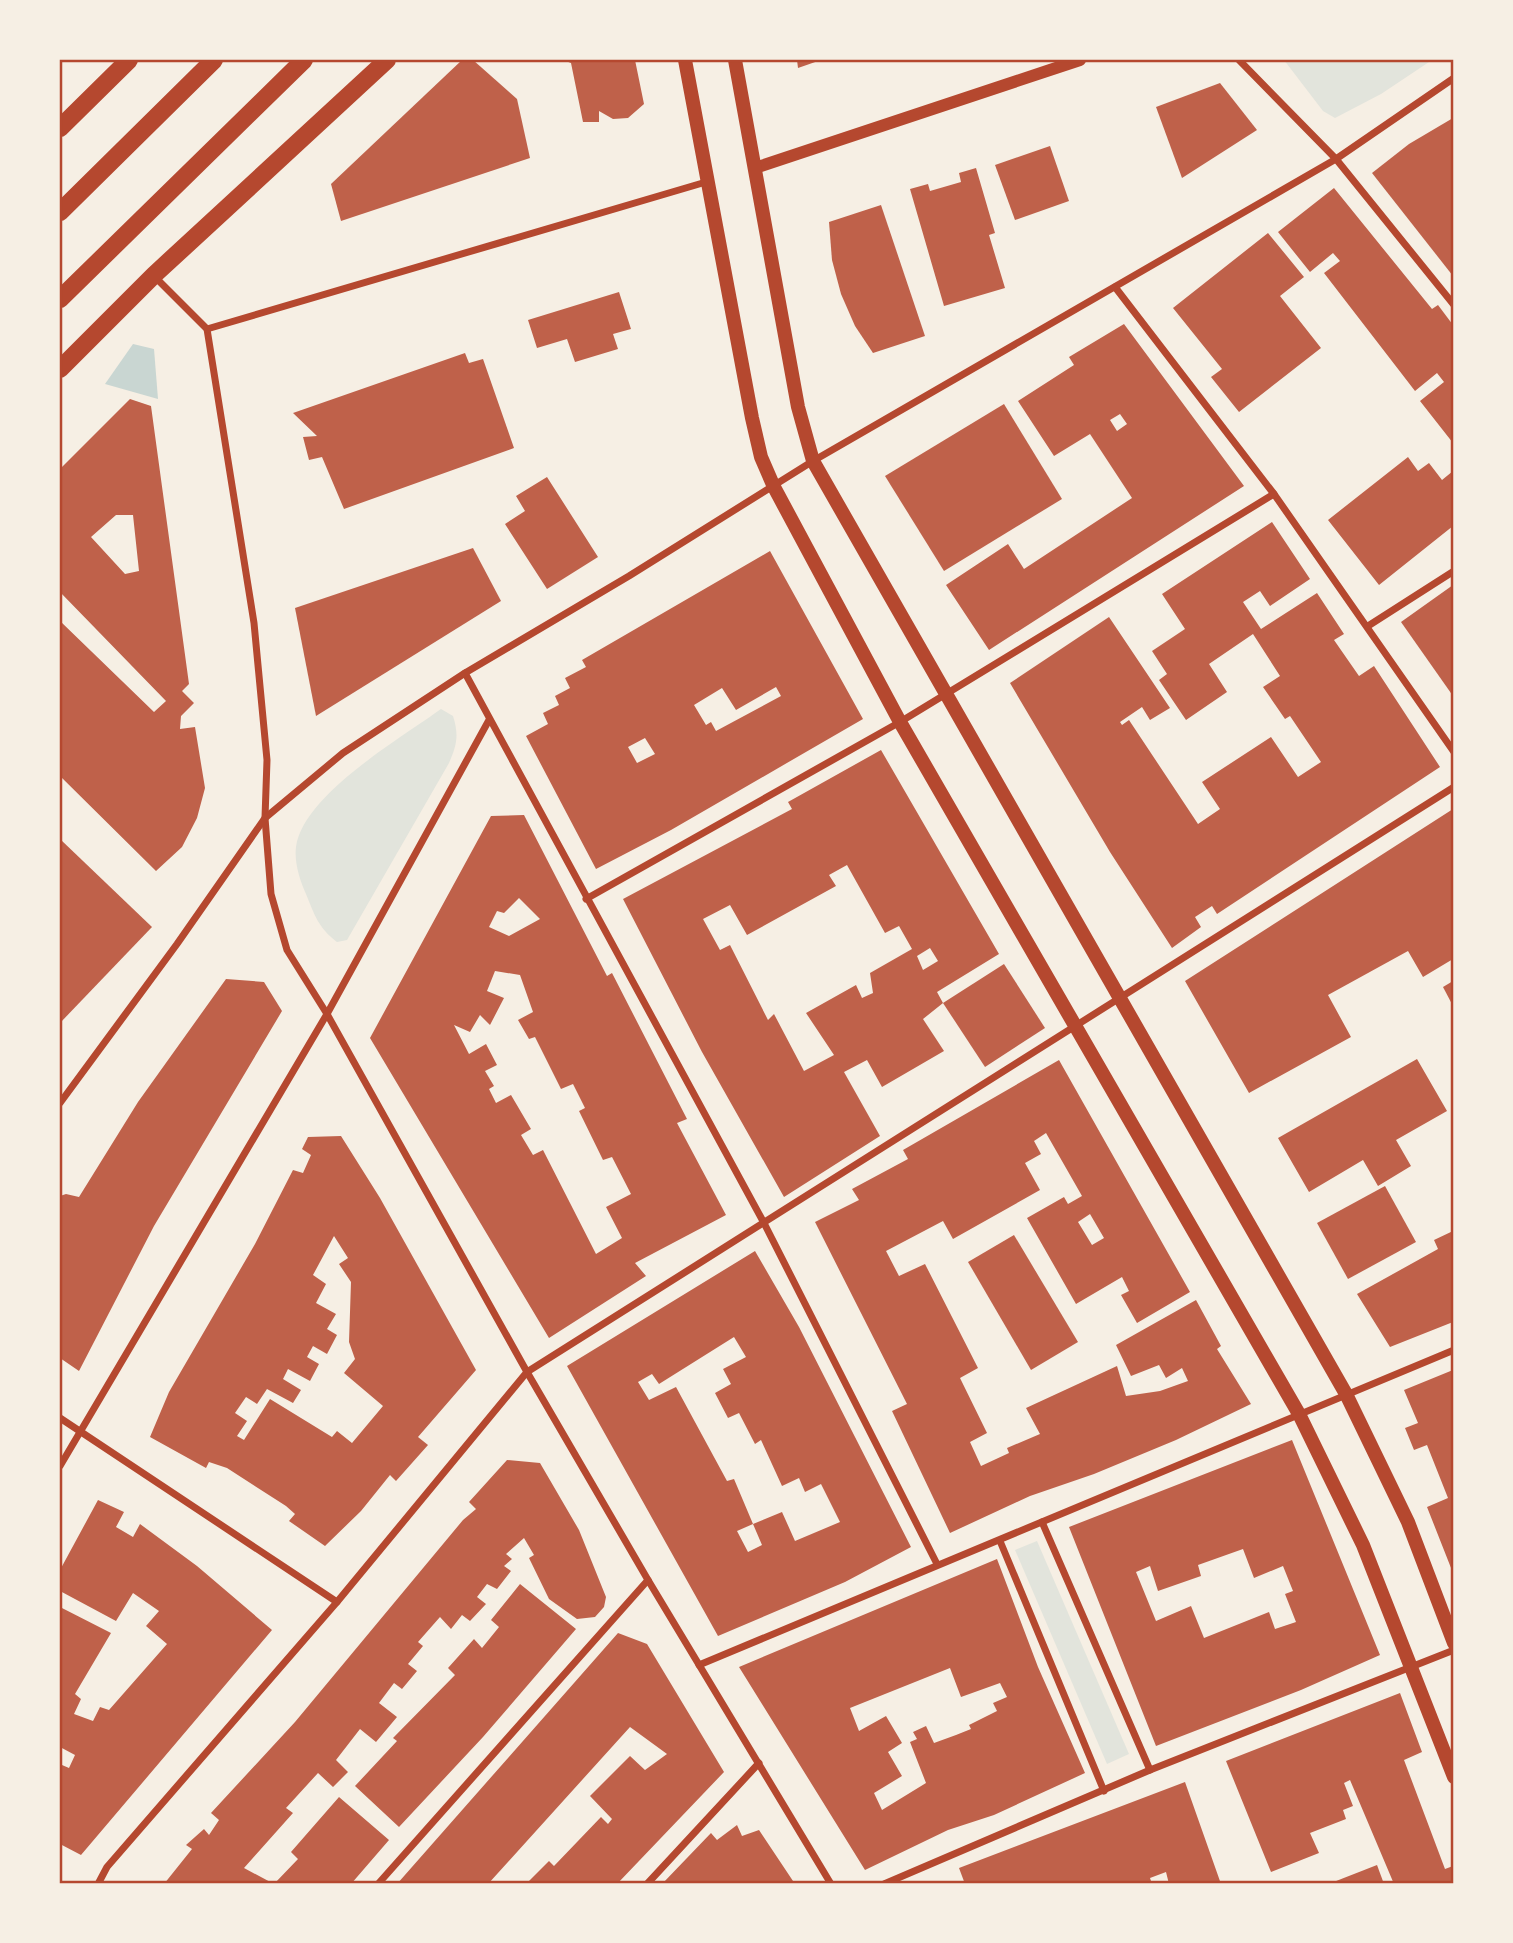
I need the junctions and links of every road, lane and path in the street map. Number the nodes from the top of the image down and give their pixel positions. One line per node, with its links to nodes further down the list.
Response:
1 (129, 60): 10 (main road)
2 (215, 60): 14 (main road)
3 (304, 60): 17 (main road)
4 (387, 60): 15 (main road)
5 (685, 60): 13 (main road)
6 (735, 60): 12 (main road)
7 (1080, 60): 12 (street)
8 (1239, 60): 11 (street)
9 (1454, 78): 11 (street)
10 (60, 128)
11 (1336, 159): 16 (street); 18 (street)
12 (755, 168): 21 (main road)
13 (706, 182): 19 (street); 22 (main road)
14 (60, 212)
15 (154, 275): 19 (street); 20 (main road)
16 (1115, 287): 21 (street); 23 (street)
17 (60, 299)
18 (1454, 305)
19 (207, 329): 32 (street)
20 (60, 369)
21 (813, 461): 22 (street); 27 (main road)
22 (774, 487): 26 (street); 29 (main road)
23 (1274, 494): 25 (street); 27 (street)
24 (1454, 571): 25 (street)
25 (1368, 626): 30 (street)
26 (465, 673): 28 (street); 32 (street)
27 (944, 693): 29 (street); 34 (main road)
28 (489, 720): 33 (street); 35 (street)
29 (900, 722): 33 (street); 36 (main road)
30 (1454, 752)
31 (1454, 787): 34 (street)
32 (265, 818): 35 (street); 37 (street)
33 (586, 899): 38 (street)
34 (1121, 998): 36 (street); 41 (main road)
35 (327, 1014): 40 (street); 44 (street)
36 (1077, 1026): 38 (street); 42 (main road)
37 (60, 1103)
38 (764, 1223): 40 (street); 48 (street)
39 (1454, 1350): 41 (street)
40 (527, 1372): 49 (street); 50 (street)
41 (1346, 1394): 42 (street); 51 (main road)
42 (1299, 1413): 46 (street); 54 (main road)
43 (60, 1418): 44 (street)
44 (79, 1432): 45 (street); 50 (street)
45 (60, 1466)
46 (1042, 1522): 47 (street); 56 (street)
47 (1000, 1541): 48 (street); 58 (street)
48 (937, 1564): 53 (street)
49 (648, 1580): 53 (street); 60 (street)
50 (337, 1602): 59 (street)
51 (1454, 1643)
52 (1454, 1650): 54 (street)
53 (699, 1665): 55 (street)
54 (1409, 1669): 56 (street); 57 (main road)
55 (759, 1763): 61 (street); 62 (street)
56 (1150, 1770): 58 (street)
57 (1454, 1777)
58 (1104, 1790): 63 (street)
59 (98, 1884)
60 (378, 1884)
61 (647, 1884)
62 (831, 1884)
63 (884, 1884)

